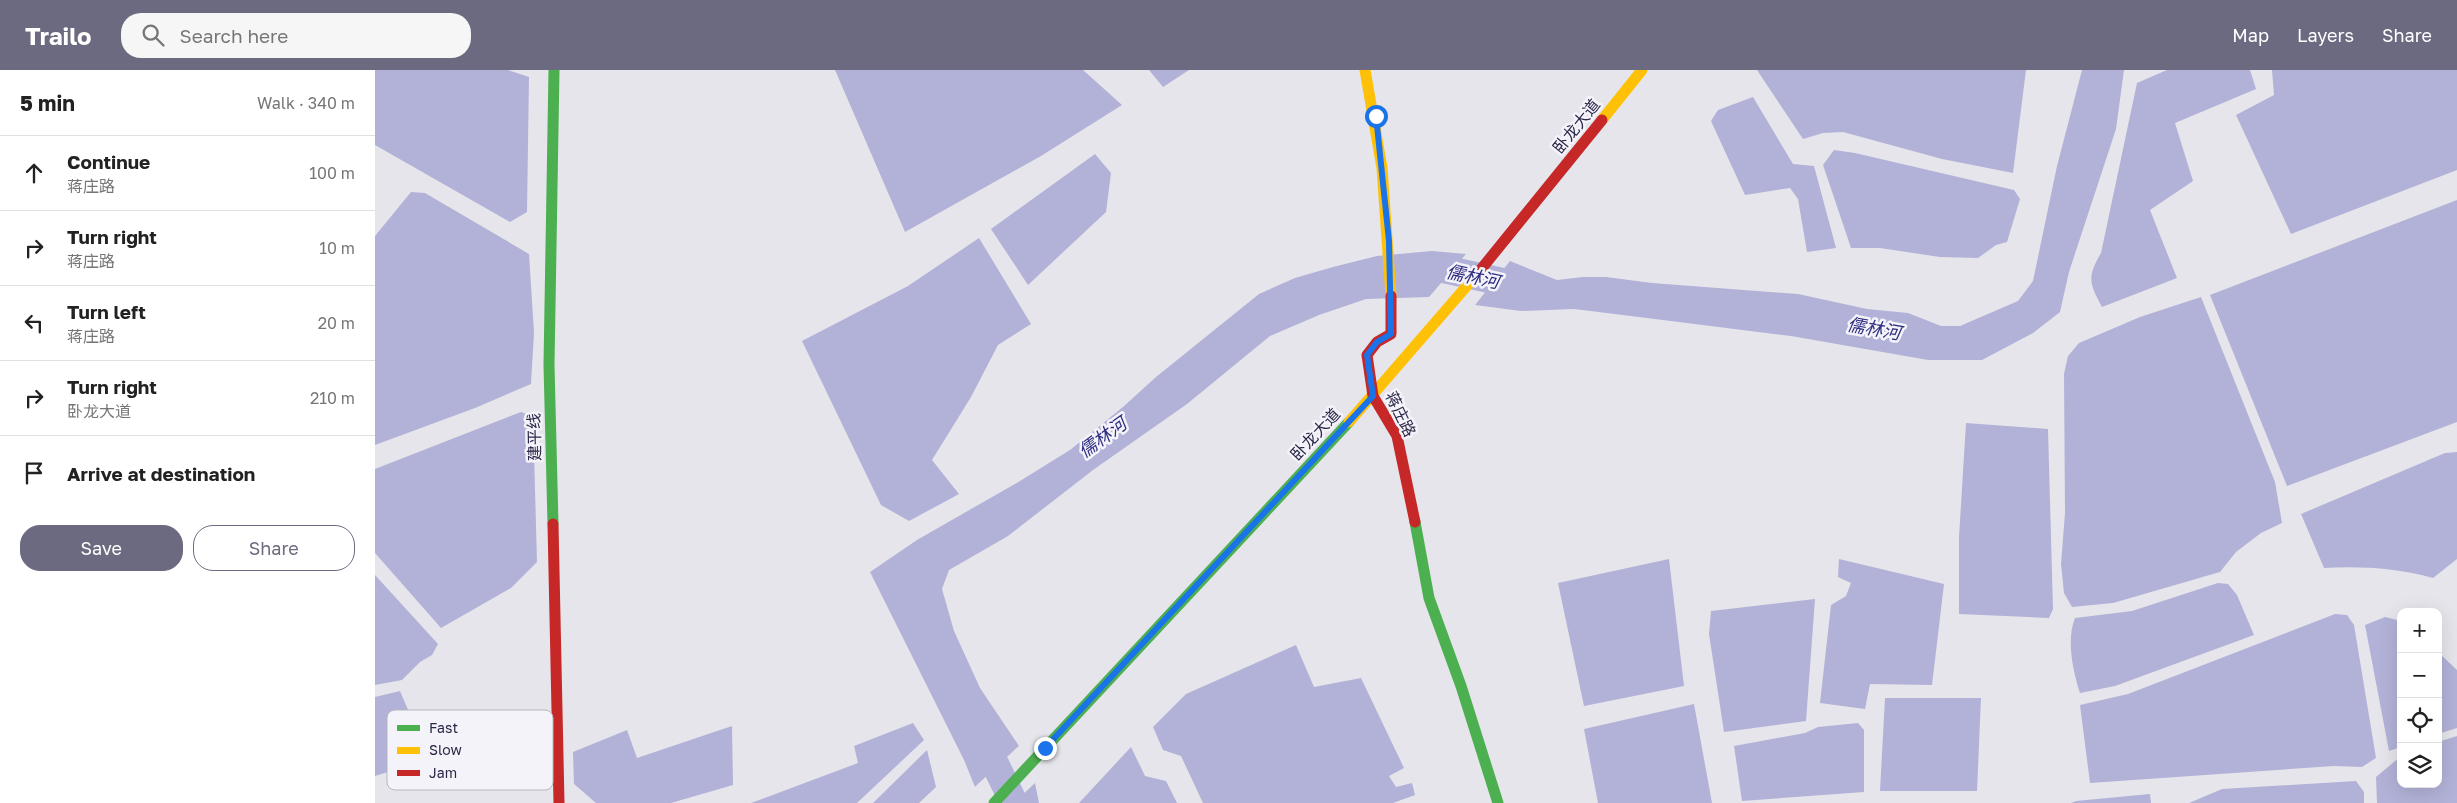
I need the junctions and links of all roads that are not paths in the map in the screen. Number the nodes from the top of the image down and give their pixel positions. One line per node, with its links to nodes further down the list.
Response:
1 (554, 70): 5 (street, 建平线)
2 (1365, 70): 4 (street, 蒋庄路)
3 (1642, 70): 4 (street, 卧龙大道)
4 (1373, 396): 6 (street, 卧龙大道); 7 (street, 蒋庄路)
5 (559, 803)
6 (994, 803)
7 (1498, 803)

